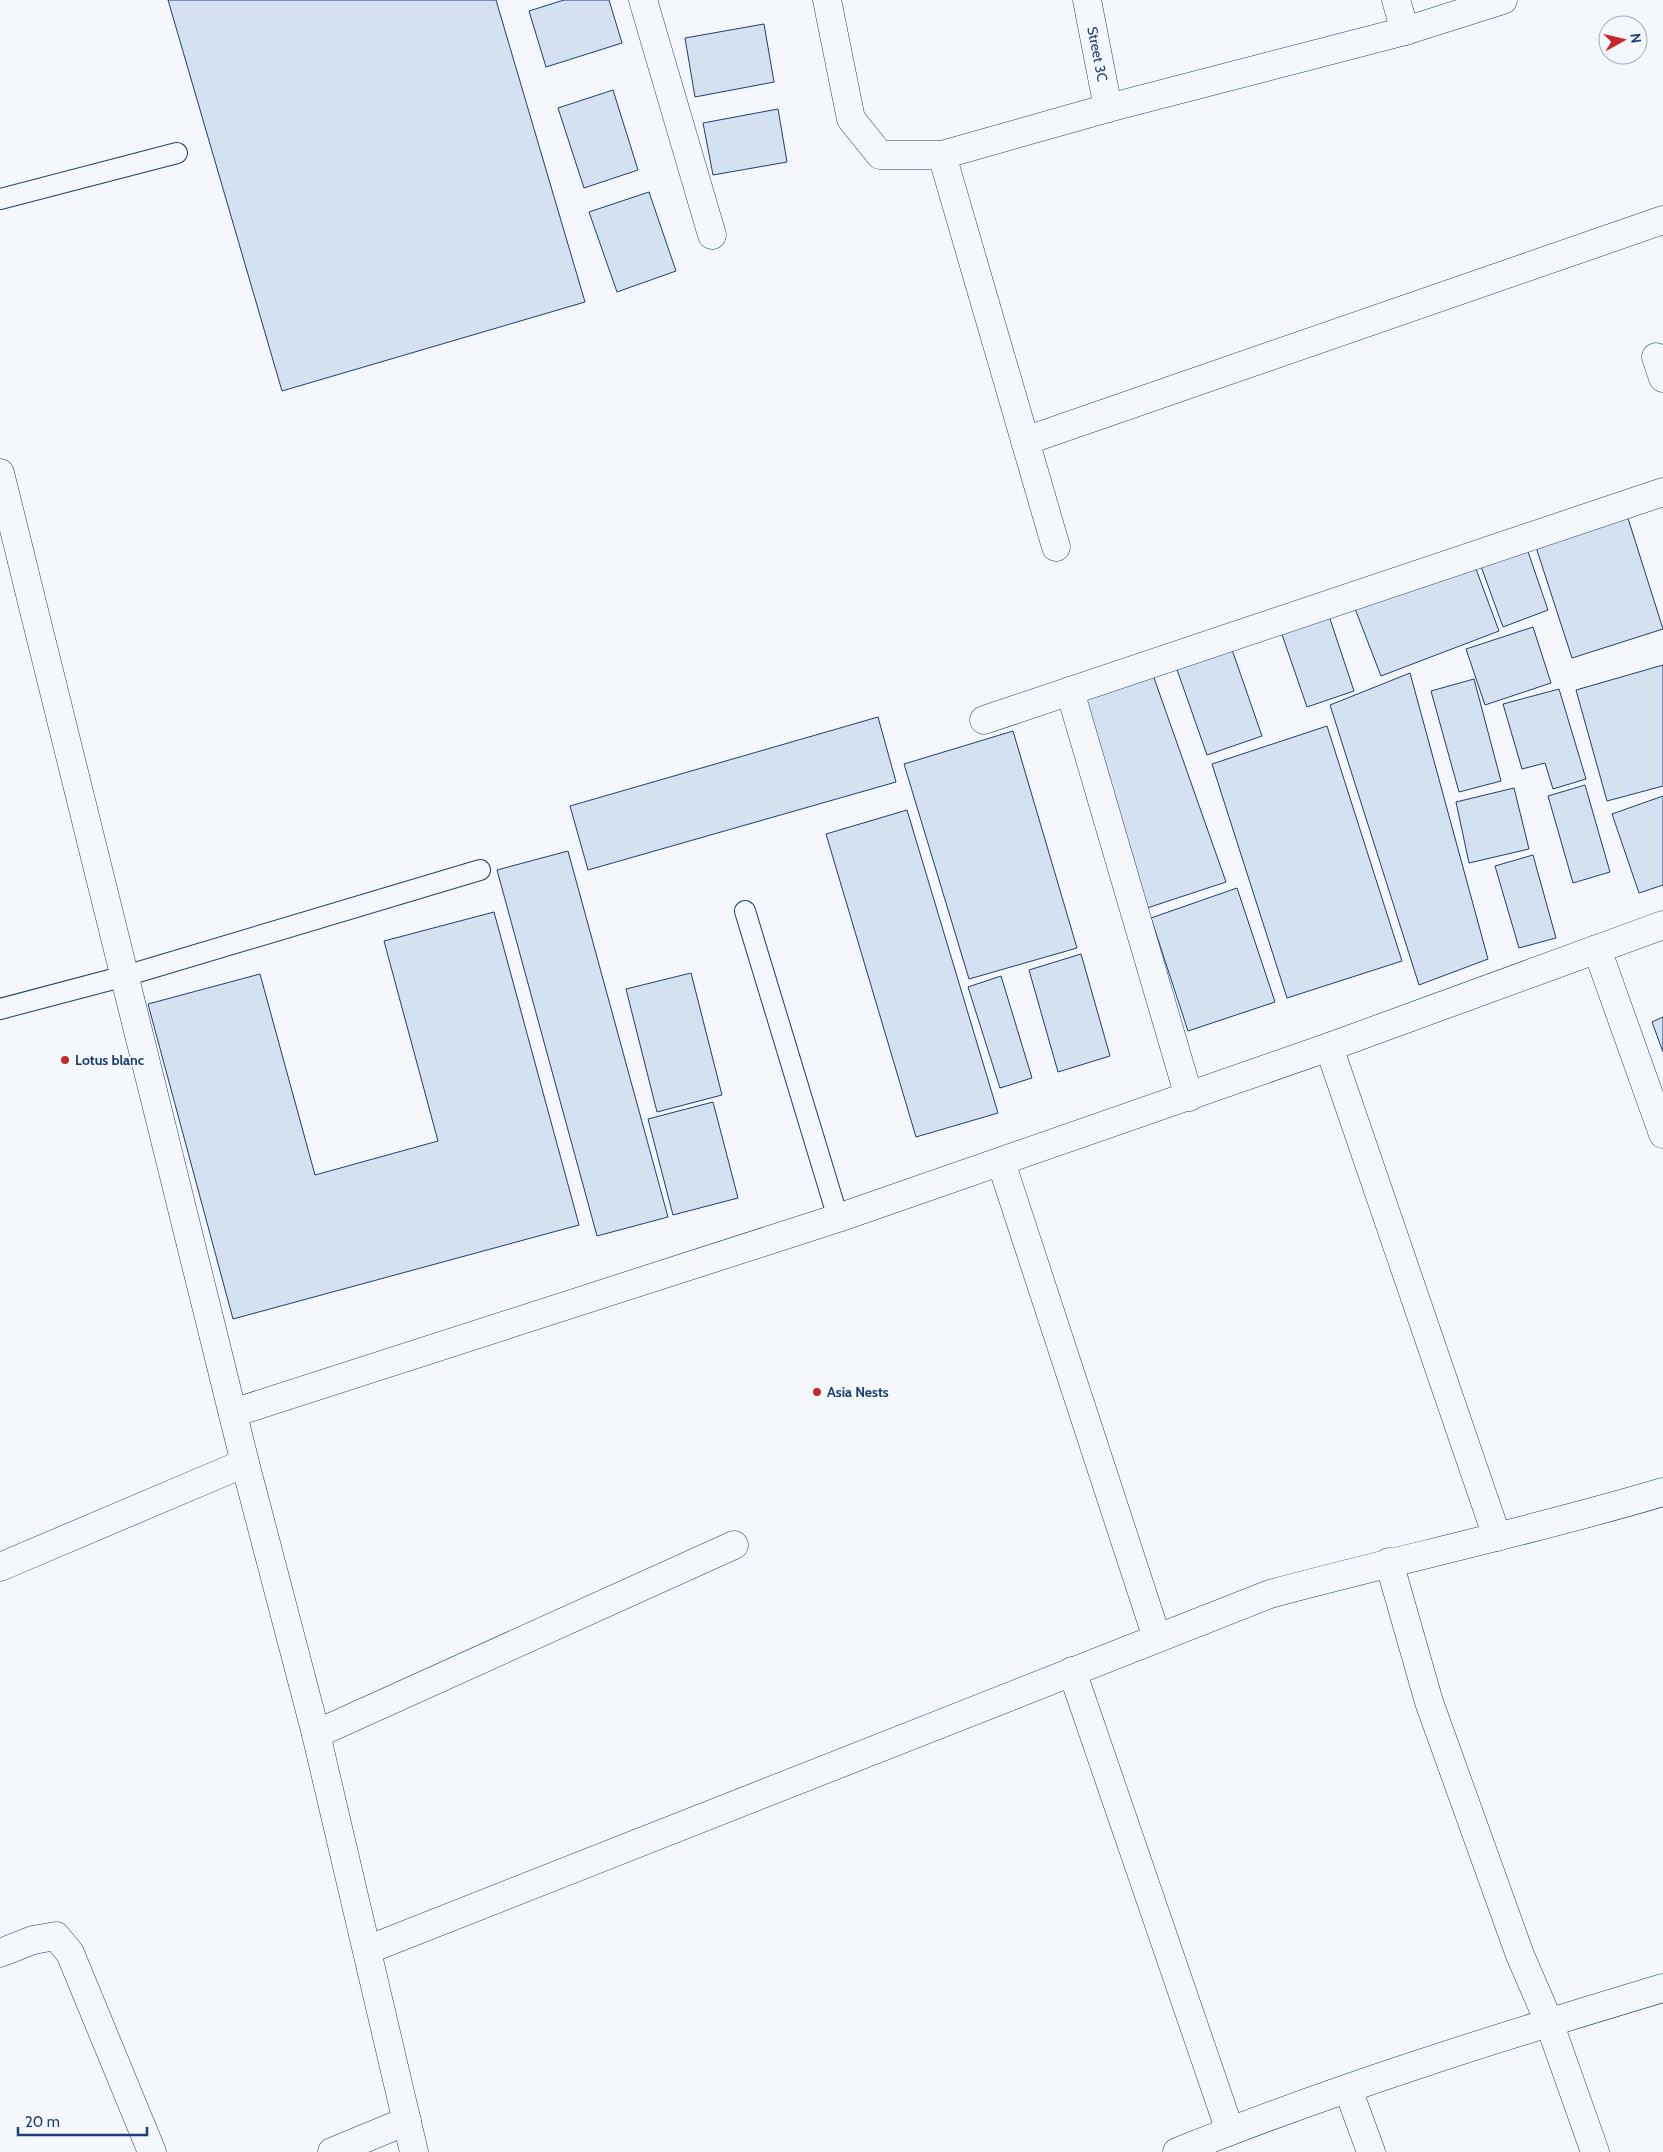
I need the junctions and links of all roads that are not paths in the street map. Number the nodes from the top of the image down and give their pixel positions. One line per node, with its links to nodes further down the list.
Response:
1 (643, 0): 12 (street)
2 (828, 0): 9 (street)
3 (1087, 0): 7 (street, Street 3C)
4 (1396, 0): 6 (street)
5 (1502, 0): 6 (street)
6 (1405, 30): 7 (street)
7 (1108, 108): 9 (street)
8 (177, 153): 10 (lane)
9 (942, 155): 13 (street)
10 (0, 199)
11 (1663, 220): 13 (street)
12 (712, 235)
13 (1025, 440): 16 (street)
14 (0, 473): 23 (street)
15 (1663, 492): 17 (street)
16 (1056, 547)
17 (1070, 691): 18 (street); 26 (street)
18 (984, 720)
19 (480, 870): 23 (lane)
20 (746, 911): 29 (lane)
21 (1663, 926): 22 (street)
22 (1598, 949): 25 (street); 27 (street)
23 (125, 976): 24 (lane); 30 (street)
24 (0, 1009)
25 (1329, 1047): 26 (street); 33 (street)
26 (1189, 1097): 28 (street)
27 (1663, 1134)
28 (1001, 1162): 29 (street); 37 (street)
29 (838, 1218): 30 (street)
30 (234, 1413): 31 (street)
31 (246, 1463): 36 (street); 39 (street)
32 (1663, 1492): 33 (street)
33 (1497, 1537): 35 (street)
34 (734, 1545): 39 (street)
35 (1389, 1562): 37 (street); 43 (street)
36 (0, 1567)
37 (1157, 1638): 38 (street)
38 (1072, 1671): 40 (street); 46 (street)
39 (316, 1734): 40 (street)
40 (367, 1950): 45 (street)
41 (0, 1953): 47 (street)
42 (1663, 1988): 43 (street)
43 (1549, 2022): 44 (street); 52 (street)
44 (1348, 2089): 46 (street); 51 (street)
45 (406, 2120): 48 (street); 49 (street)
46 (1230, 2131): 50 (street)
47 (152, 2152)
48 (332, 2152)
49 (414, 2152)
50 (1177, 2152)
51 (1370, 2152)
52 (1595, 2152)

